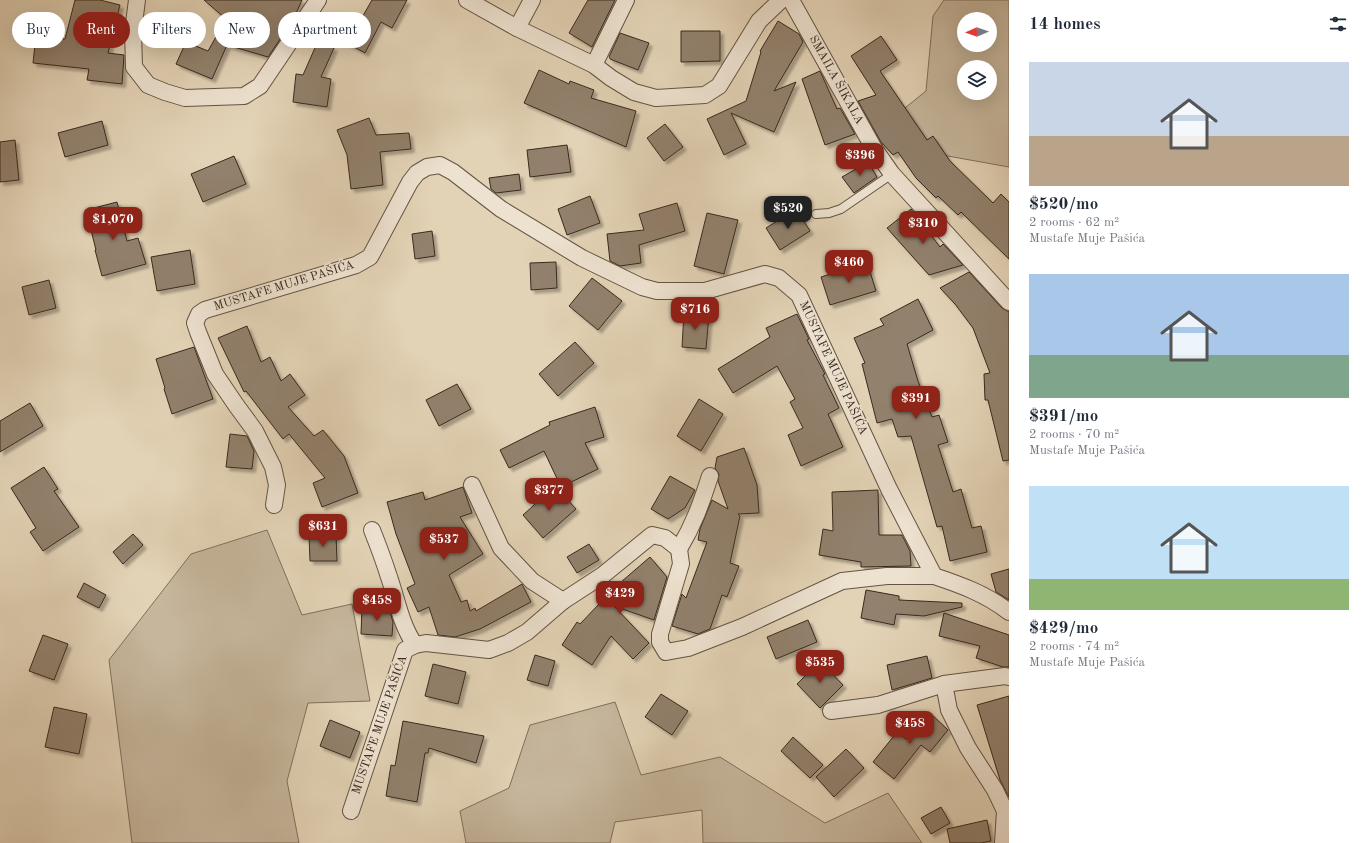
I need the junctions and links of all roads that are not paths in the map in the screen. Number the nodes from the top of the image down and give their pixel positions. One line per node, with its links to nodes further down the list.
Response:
1 (137, 0): 2 (street)
2 (318, 0)
3 (467, 0): 8 (street)
4 (532, 0): 8 (street)
5 (626, 0): 9 (street)
6 (782, 0): 9 (street)
7 (791, 0): 10 (street, SMAILA ŠIKALA)
8 (517, 28): 9 (street)
9 (594, 65)
10 (892, 174): 11 (lane); 12 (street, SMAILA ŠIKALA)
11 (816, 214)
12 (1009, 302)
13 (710, 476): 17 (street)
14 (472, 485): 19 (street)
15 (274, 505): 18 (street, MUSTAFE MUJE PAŠIĆA)
16 (372, 530): 21 (street)
17 (679, 549): 18 (street); 19 (street, MUSTAFE MUJE PAŠIĆA)
18 (934, 576): 20 (street)
19 (563, 601): 21 (street, MUSTAFE MUJE PAŠIĆA)
20 (1009, 612)
21 (415, 645): 25 (street, MUSTAFE MUJE PAŠIĆA)
22 (1009, 677): 23 (street)
23 (944, 684): 24 (street); 26 (street)
24 (831, 711)
25 (351, 811)
26 (1003, 843)

